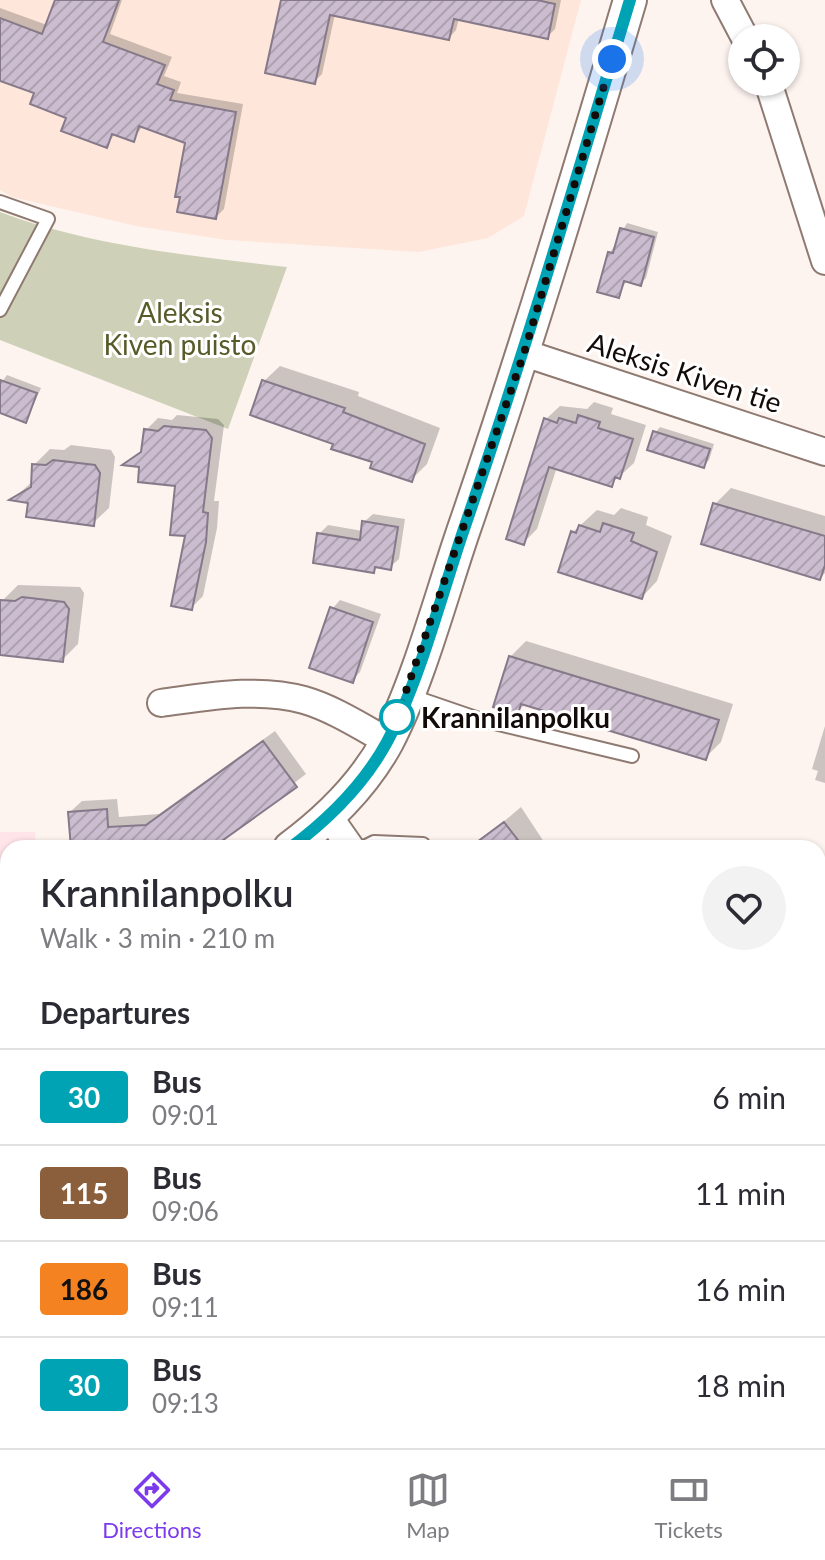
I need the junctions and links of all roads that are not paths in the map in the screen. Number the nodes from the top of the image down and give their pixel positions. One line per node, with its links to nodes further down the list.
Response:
1 (630, 0): 8 (street)
2 (725, 0): 3 (street)
3 (738, 24)
4 (772, 96): 6 (street)
5 (0, 202): 7 (lane)
6 (825, 261)
7 (0, 310)
8 (524, 353): 9 (street, Aleksis Kiven tie); 10 (street)
9 (825, 452)
10 (406, 694): 12 (street); 13 (lane)
11 (161, 703): 12 (street)
12 (387, 741): 14 (street)
13 (632, 756)
14 (330, 818): 15 (street); 16 (street)
15 (301, 840)
16 (345, 840)

